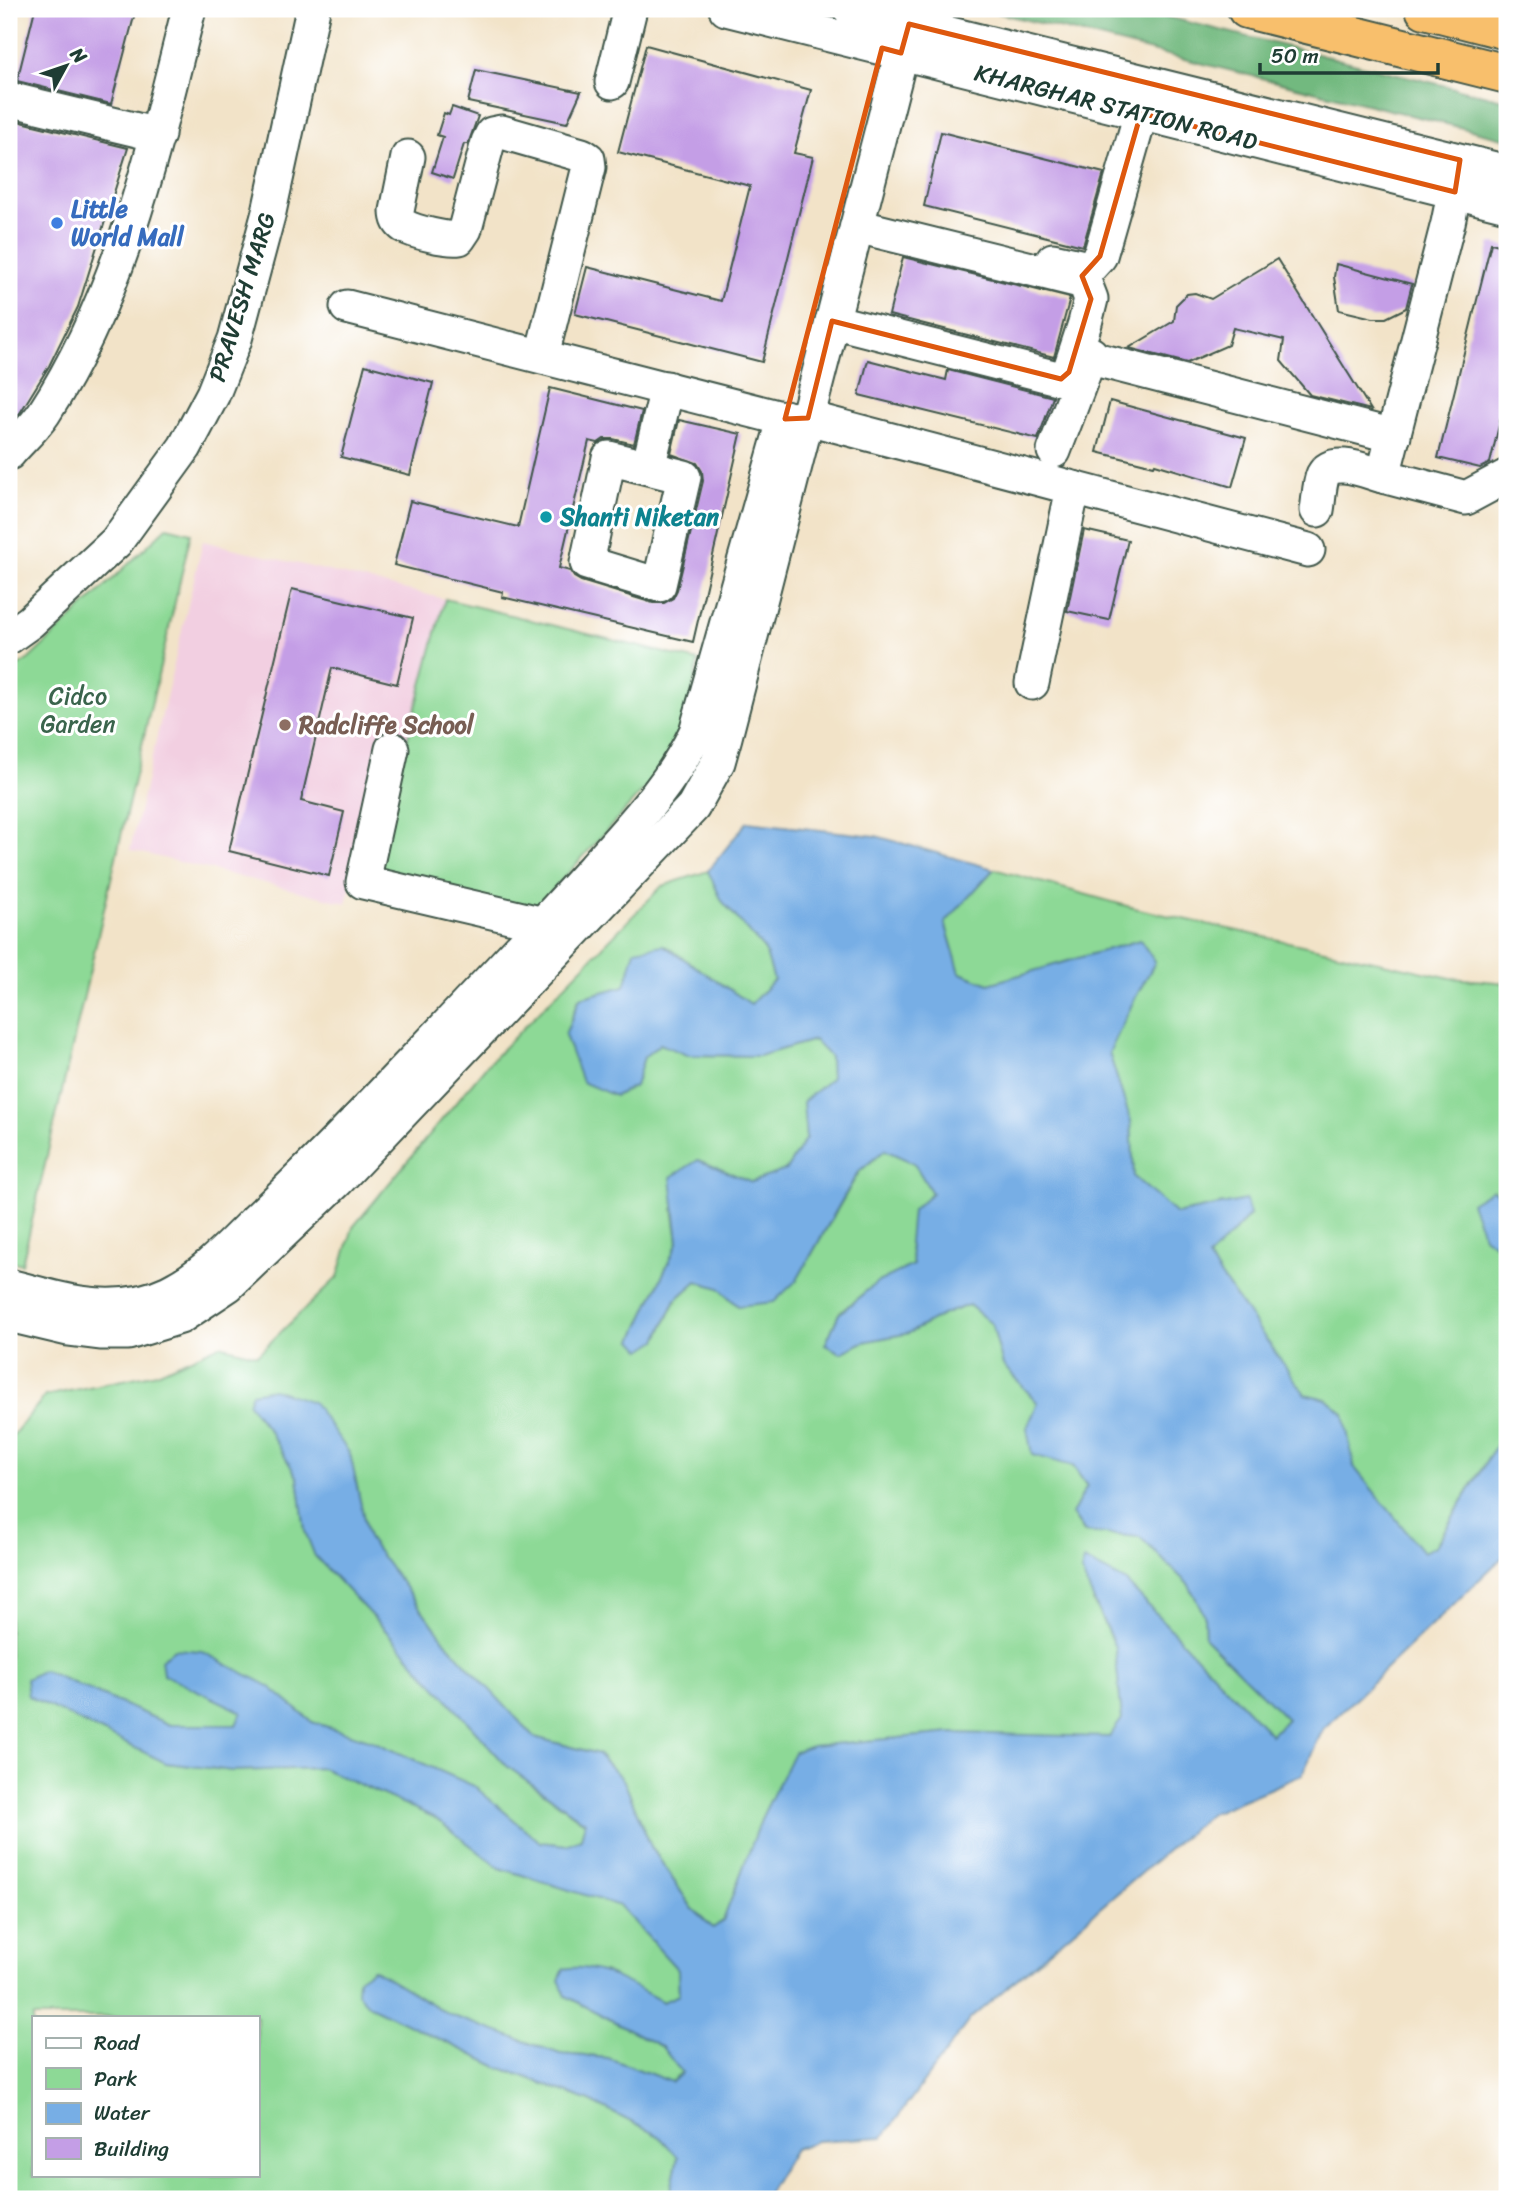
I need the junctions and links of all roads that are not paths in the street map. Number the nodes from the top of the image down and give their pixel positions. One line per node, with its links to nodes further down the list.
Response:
1 (189, 9): 14 (street)
2 (313, 9): 36 (street, PRAVESH MARG)
3 (630, 9): 11 (street)
4 (726, 9): 9 (street, KHARGHAR STATION ROAD)
5 (850, 9): 9 (street, KHARGHAR STATION ROAD)
6 (1248, 9): 10 (highway)
7 (1425, 9): 8 (highway)
8 (1507, 30)
9 (896, 36): 13 (street, KHARGHAR STATION ROAD); 17 (street, KHARGHAR STATION ROAD); 19 (street); 26 (street)
10 (1507, 74)
11 (612, 82)
12 (9, 99): 14 (street)
13 (1141, 113): 17 (street, KHARGHAR STATION ROAD); 19 (street)
14 (158, 135): 29 (street)
15 (408, 157): 23 (street)
16 (1507, 172): 17 (street, KHARGHAR STATION ROAD)
17 (1458, 176): 18 (street, KHARGHAR STATION ROAD); 27 (street)
18 (1507, 205)
19 (858, 220): 22 (street); 22 (street)
20 (1103, 293): 24 (street)
21 (347, 307): 23 (street)
22 (832, 321): 26 (street)
23 (542, 355): 25 (street)
24 (1091, 358): 27 (street); 28 (street)
25 (667, 388): 26 (street); 30 (street)
26 (797, 418): 33 (street); 39 (street)
27 (1394, 436): 31 (street)
28 (1054, 451)
29 (9, 453)
30 (648, 468)
31 (1383, 475): 32 (street); 34 (street)
32 (1507, 476)
33 (1073, 488): 35 (street); 37 (street)
34 (1317, 510)
35 (1308, 550)
36 (9, 637)
37 (1032, 683)
38 (392, 749): 39 (street)
39 (557, 931): 40 (street)
40 (13, 1301)

